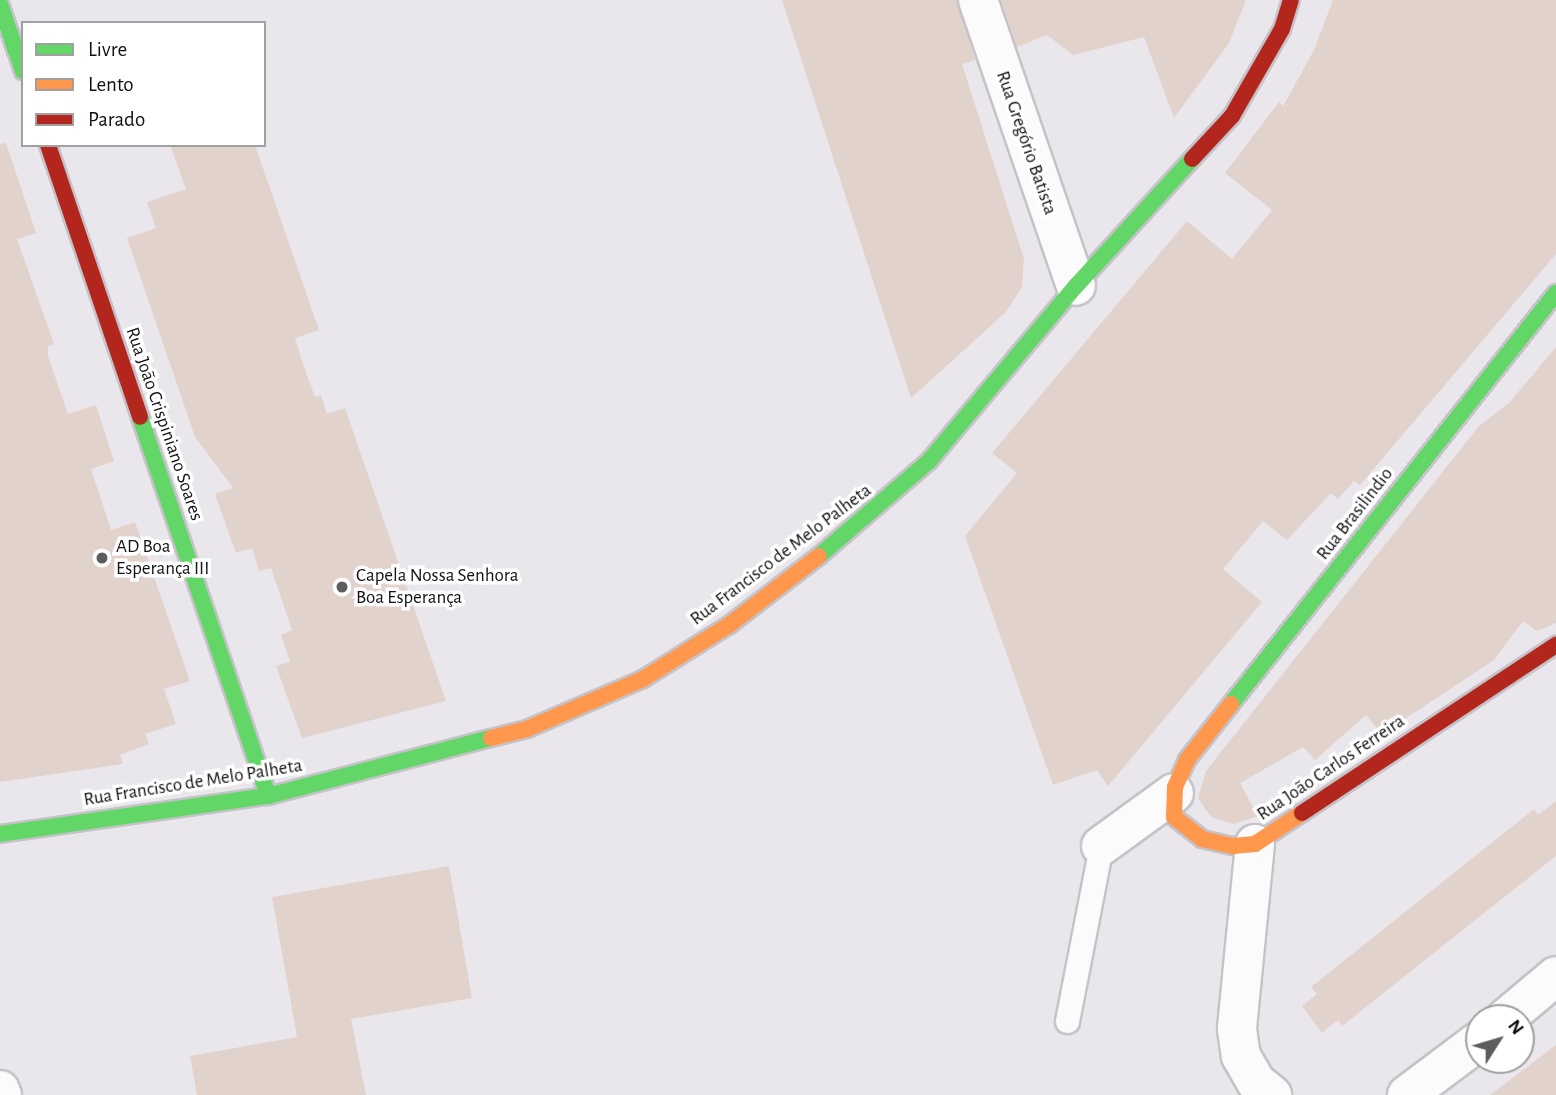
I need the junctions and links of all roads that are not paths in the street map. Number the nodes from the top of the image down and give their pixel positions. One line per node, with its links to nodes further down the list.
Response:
1 (978, 0): 6 (street, Rua Gregório Batista)
2 (1291, 0): 6 (street, Rua Francisco de Melo Palheta)
3 (0, 4): 4 (street)
4 (21, 65)
5 (49, 147): 10 (street, Rua João Crispiniano Soares)
6 (1076, 286): 10 (street, Rua Francisco de Melo Palheta)
7 (1556, 293): 9 (street, Rua Brasilindio)
8 (1556, 645): 12 (street, Rua João Carlos Ferreira)
9 (1180, 777): 12 (street, Rua João Carlos Ferreira); 13 (street)
10 (268, 796): 11 (street, Rua Francisco de Melo Palheta)
11 (0, 834)
12 (1255, 844): 18 (street)
13 (1101, 846): 16 (lane)
14 (1556, 976): 15 (street)
15 (1523, 1004)
16 (1067, 1021)
17 (1465, 1052): 19 (street)
18 (1272, 1095)
19 (1407, 1095)

